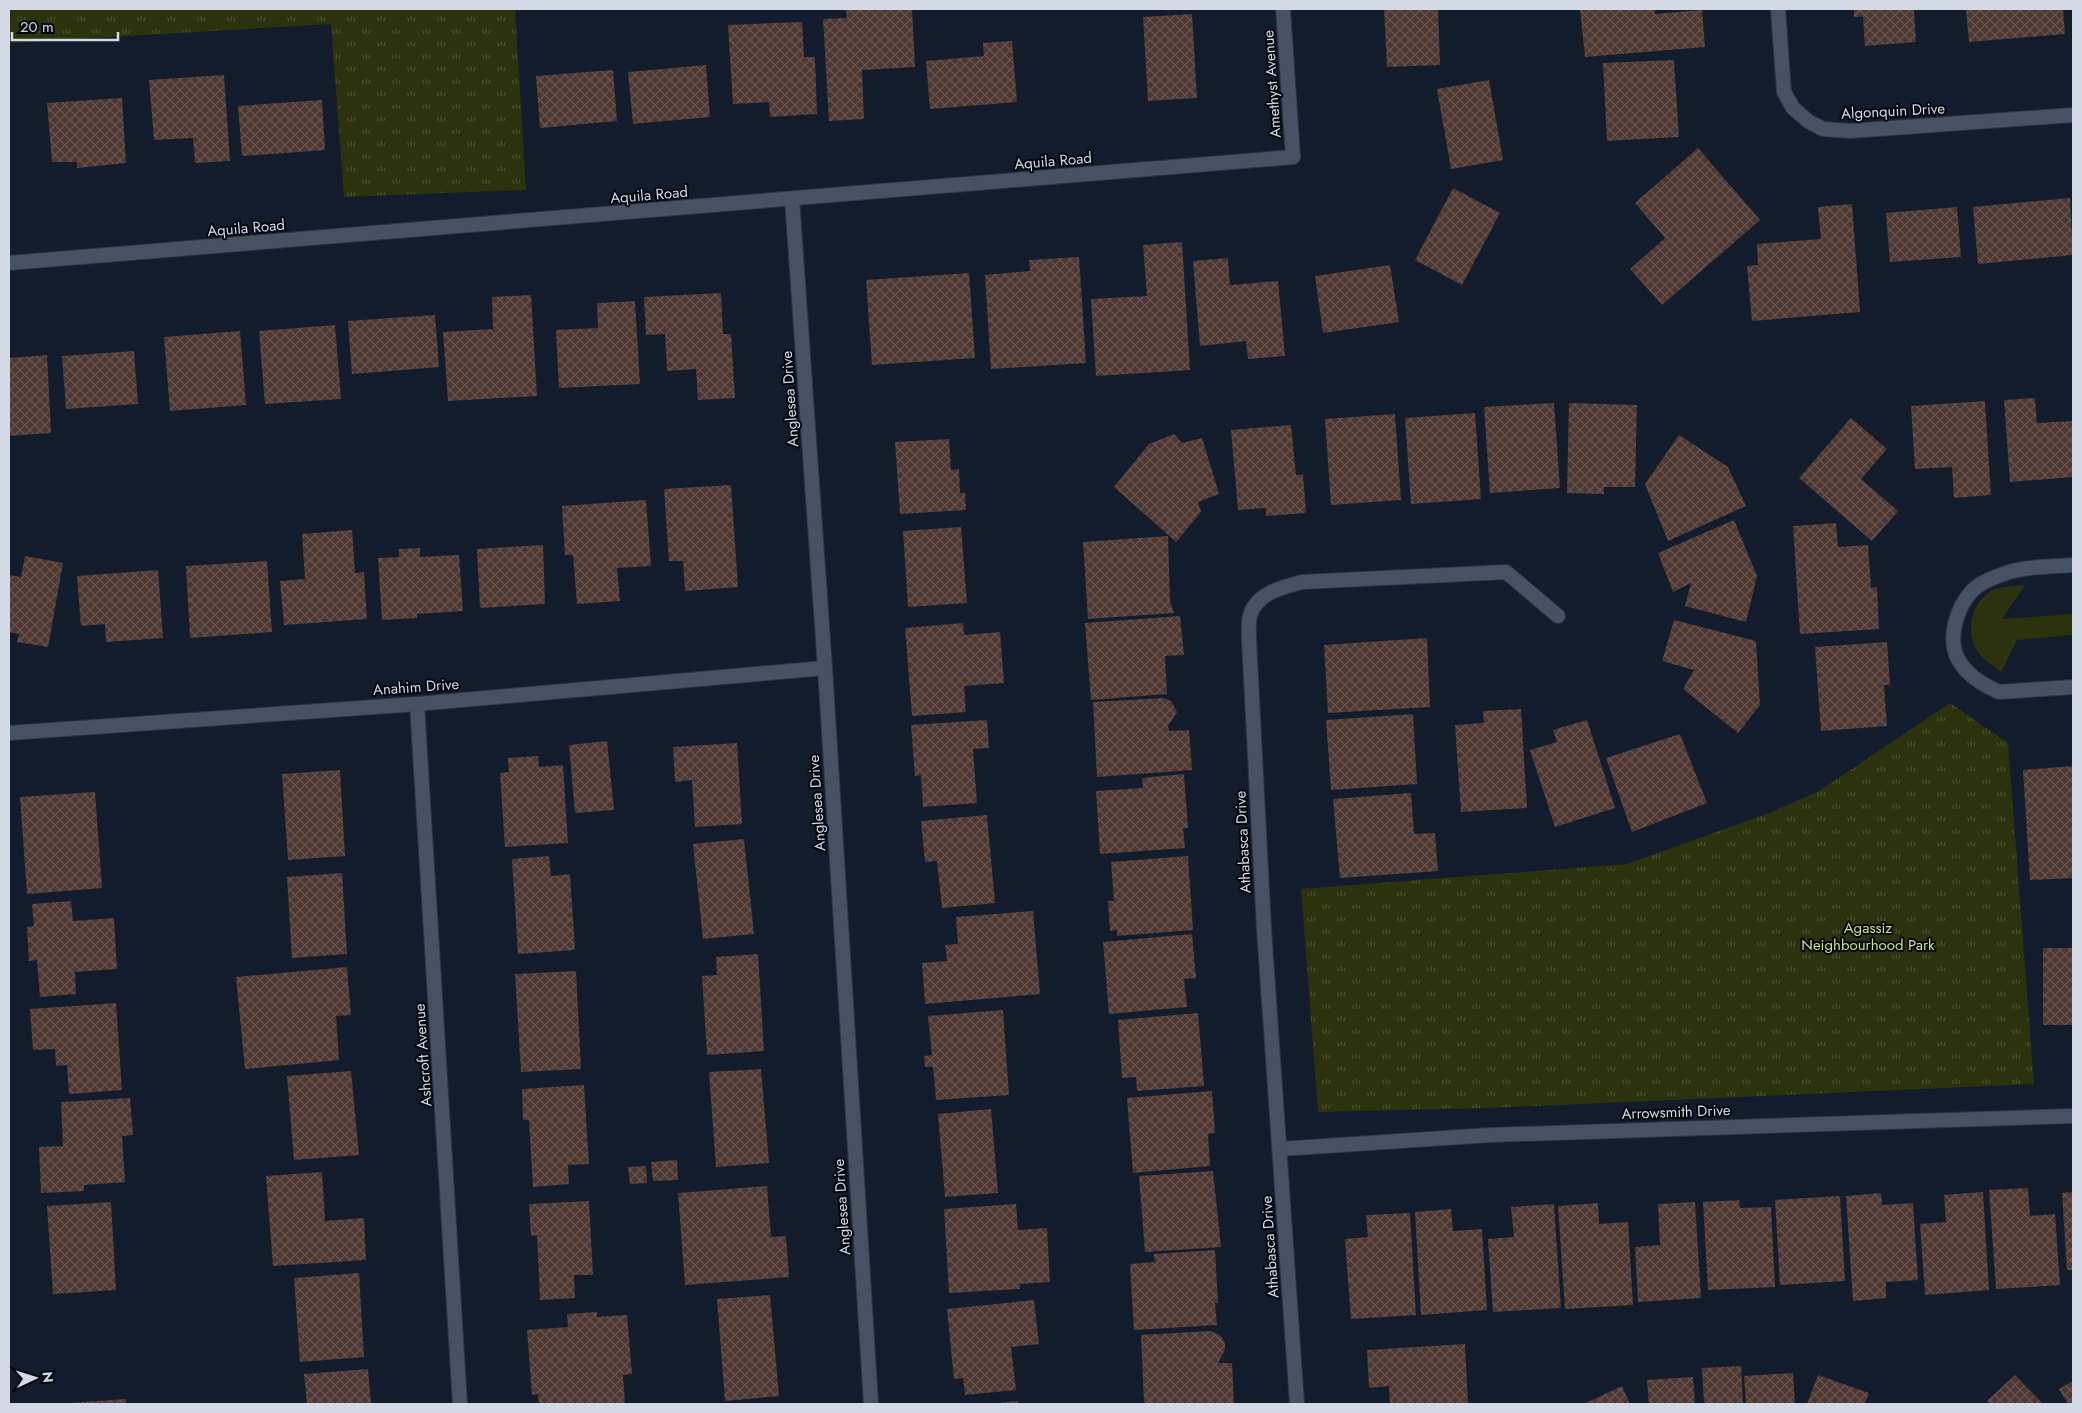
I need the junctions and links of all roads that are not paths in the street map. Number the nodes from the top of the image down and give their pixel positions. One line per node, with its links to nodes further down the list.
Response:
1 (1283, 9): 4 (street, Amethyst Avenue)
2 (1778, 9): 3 (street, Algonquin Drive)
3 (2073, 115)
4 (1293, 157): 5 (street, Aquila Road)
5 (792, 199): 6 (street, Aquila Road); 9 (street, Anglesea Drive)
6 (9, 264)
7 (2073, 565): 10 (street)
8 (1558, 616): 14 (street, Athabasca Drive)
9 (825, 668): 11 (street, Anahim Drive); 16 (street, Anglesea Drive)
10 (2073, 687)
11 (417, 704): 12 (street, Anahim Drive); 15 (street, Ashcroft Avenue)
12 (9, 733)
13 (2073, 1116): 14 (street, Arrowsmith Drive)
14 (1280, 1149): 17 (street, Athabasca Drive)
15 (460, 1404)
16 (871, 1404)
17 (1296, 1404)

